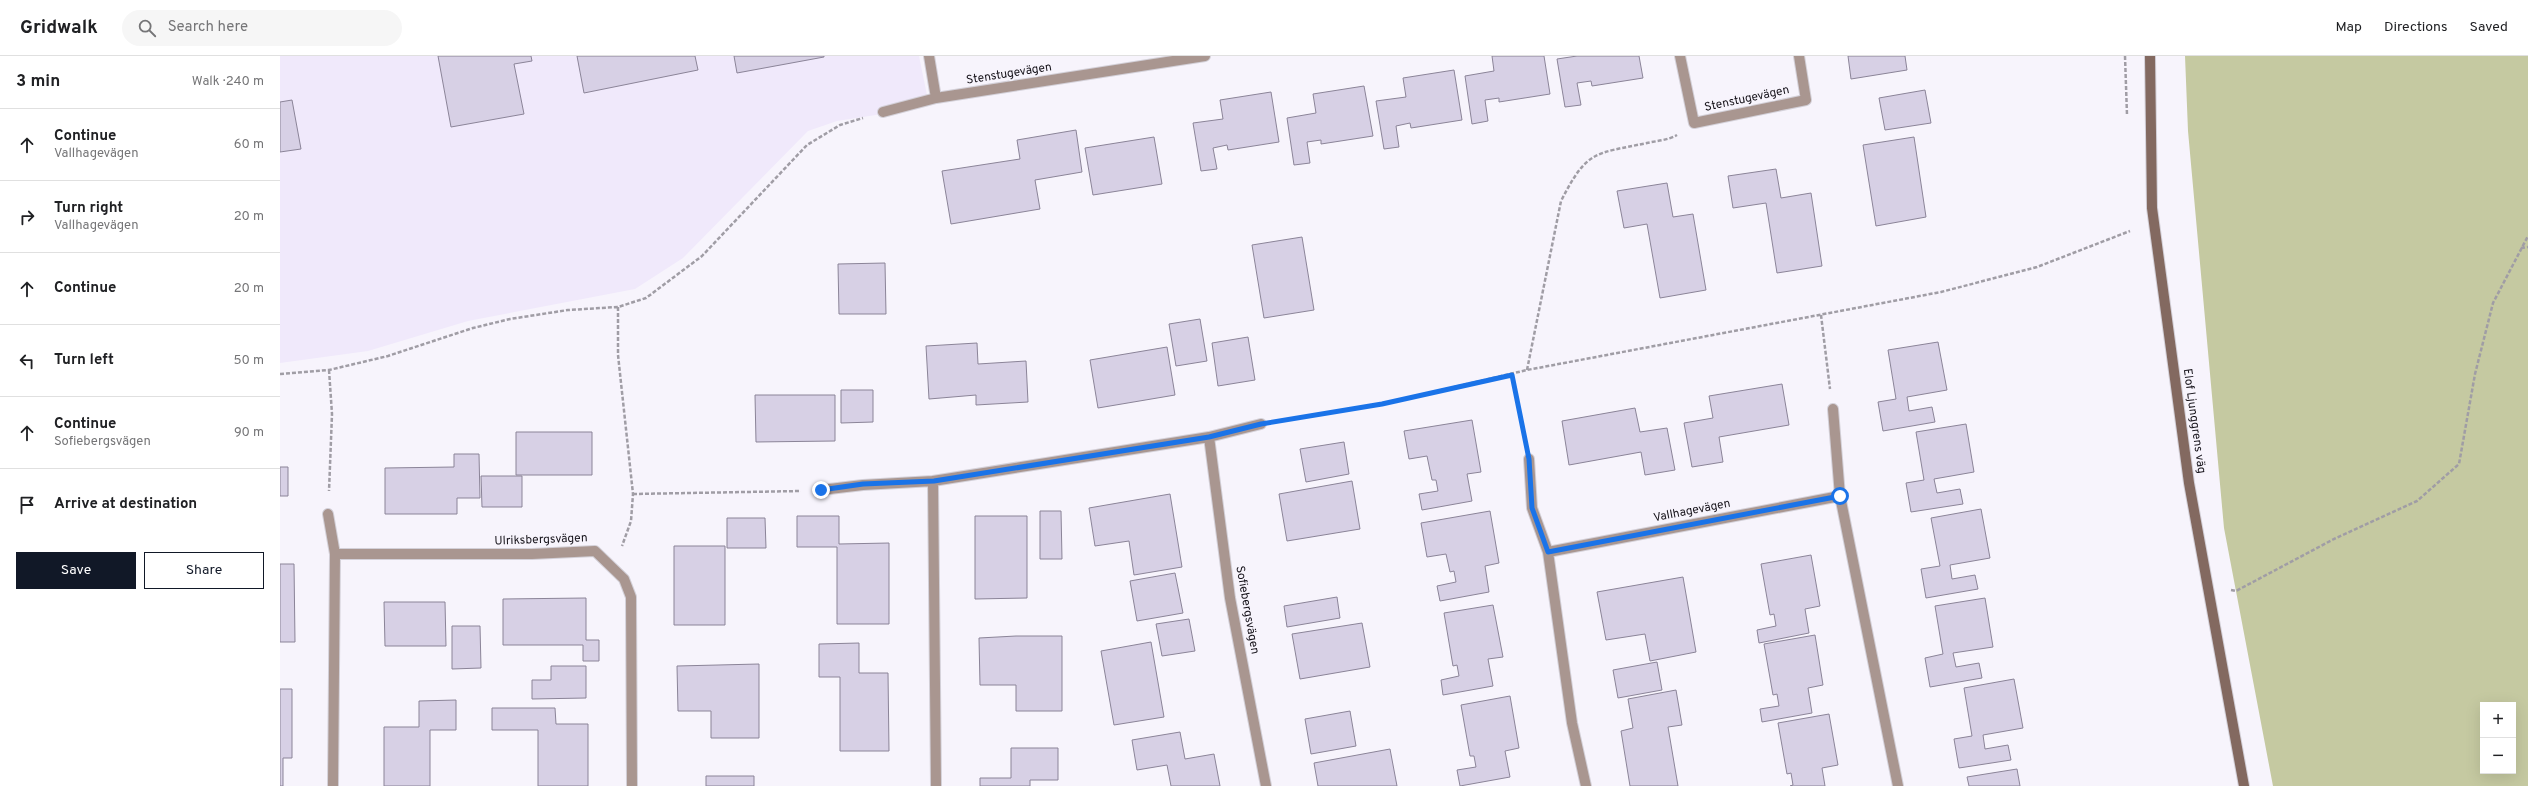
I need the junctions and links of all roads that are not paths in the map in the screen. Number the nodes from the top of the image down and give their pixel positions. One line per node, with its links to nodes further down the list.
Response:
1 (929, 56): 6 (street)
2 (1205, 56): 6 (street, Stenstugevägen)
3 (1680, 56): 4 (street, Stenstugevägen)
4 (1799, 56)
5 (2150, 56): 24 (street, Elof Ljunggrens väg)
6 (936, 98): 7 (street, Stenstugevägen)
7 (883, 112)
8 (1833, 409): 14 (street)
9 (1261, 424): 10 (street)
10 (1209, 437): 12 (street); 21 (street, Sofiebergsvägen)
11 (1529, 459): 16 (street)
12 (934, 481): 13 (street); 20 (street)
13 (821, 490)
14 (1840, 496): 16 (street, Vallhagevägen); 23 (street)
15 (328, 514): 17 (street)
16 (1548, 552): 22 (street)
17 (335, 554): 18 (street); 19 (street, Ulriksbergsvägen)
18 (333, 786)
19 (632, 786)
20 (936, 786)
21 (1266, 786)
22 (1586, 786)
23 (1898, 786)
24 (2244, 786)

